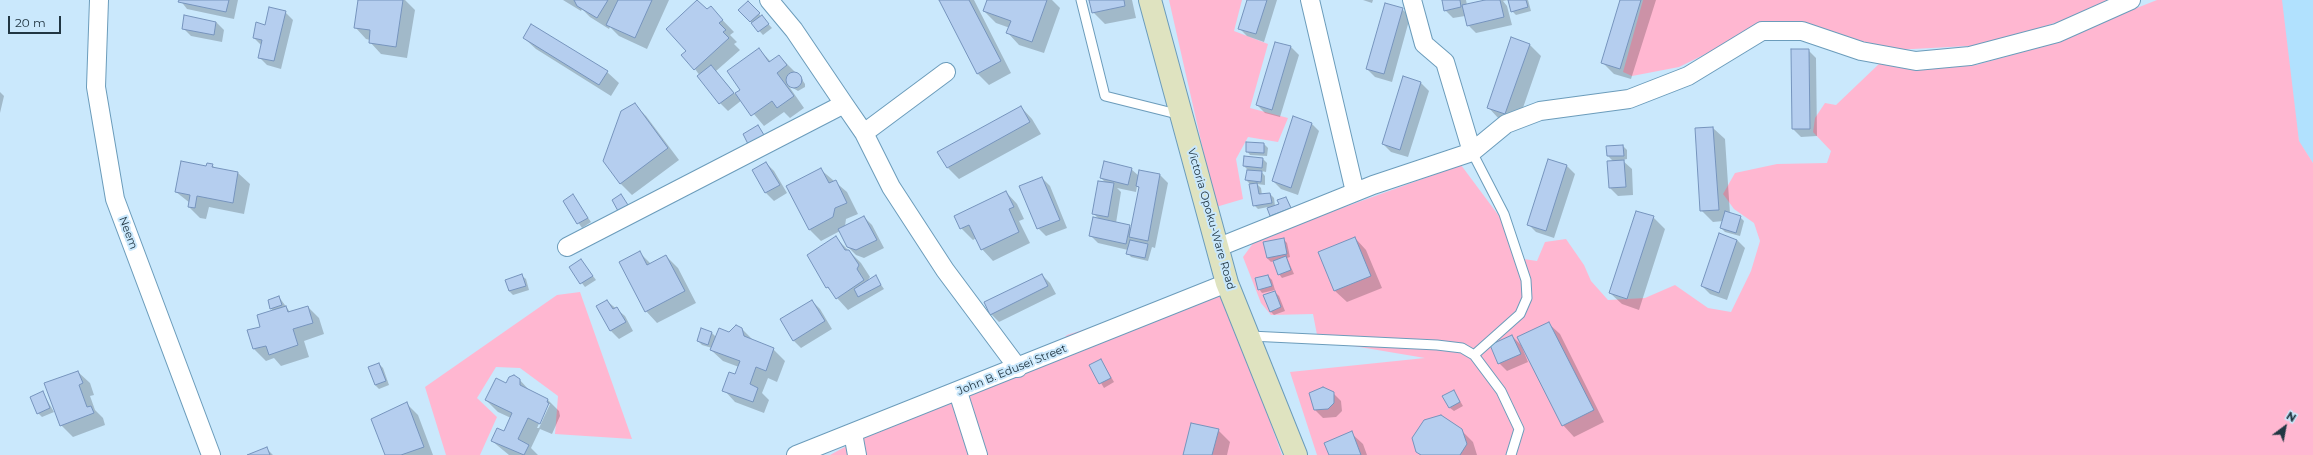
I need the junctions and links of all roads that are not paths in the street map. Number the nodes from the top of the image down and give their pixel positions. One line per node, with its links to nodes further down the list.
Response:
1 (99, 0): 22 (street, Neem)
2 (770, 0): 9 (street)
3 (1081, 0): 10 (lane)
4 (1150, 0): 10 (main road, Victoria Opoku-Ware Road)
5 (1310, 0): 13 (street)
6 (1412, 0): 12 (street)
7 (2131, 0): 12 (street)
8 (946, 72): 11 (street)
9 (844, 104): 11 (street); 14 (street)
10 (1182, 115): 15 (main road, Victoria Opoku-Ware Road)
11 (864, 134): 19 (street)
12 (1472, 152): 13 (street); 18 (lane)
13 (1355, 192): 15 (street)
14 (567, 247)
15 (1219, 247): 16 (main road, Victoria Opoku-Ware Road)
16 (1227, 283): 17 (main road, Victoria Opoku-Ware Road); 19 (street, John B. Edusei Street)
17 (1248, 336): 18 (lane); 26 (main road, Victoria Opoku-Ware Road)
18 (1474, 355): 27 (lane)
19 (1018, 368): 20 (street, John B. Edusei Street)
20 (958, 392): 21 (street, John B. Edusei Street); 25 (street)
21 (852, 433): 23 (street, John B. Edusei Street); 24 (street)
22 (211, 455)
23 (796, 455)
24 (857, 455)
25 (978, 455)
26 (1296, 455)
27 (1511, 455)

